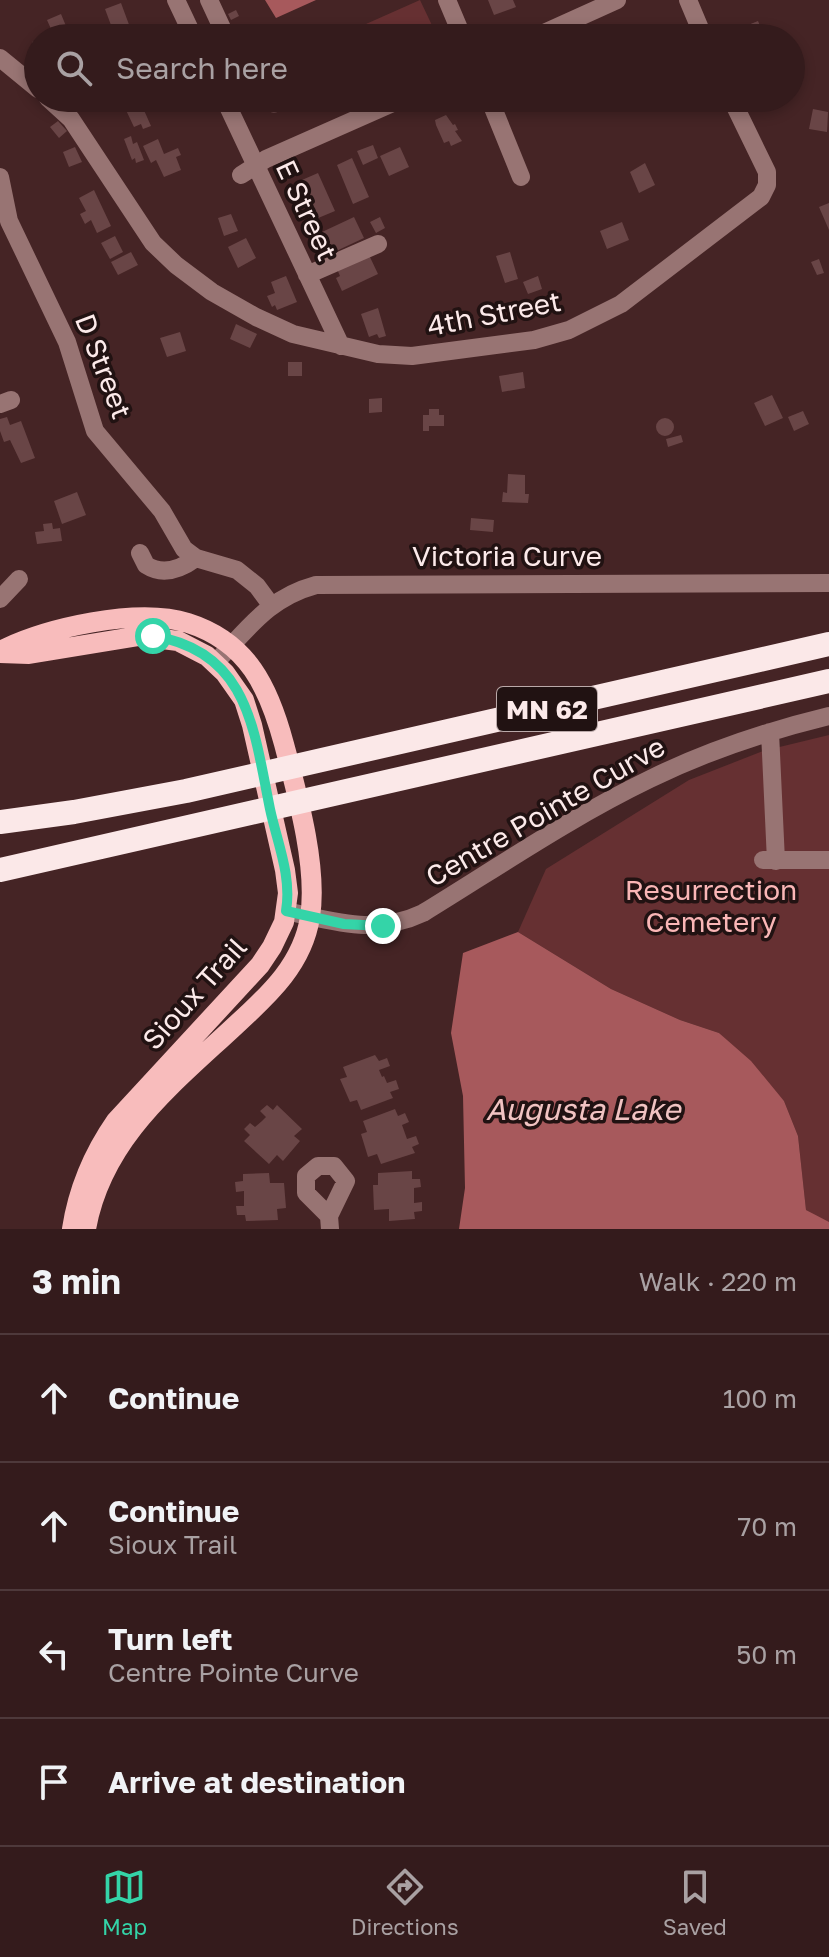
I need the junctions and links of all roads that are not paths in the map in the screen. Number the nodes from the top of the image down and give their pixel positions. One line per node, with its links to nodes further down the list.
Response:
1 (176, 0): 6 (street)
2 (209, 0): 7 (street)
3 (447, 0): 8 (street)
4 (617, 0): 9 (street)
5 (688, 0): 10 (street)
6 (187, 24)
7 (220, 24)
8 (457, 24)
9 (564, 24)
10 (698, 24)
11 (0, 58): 12 (street)
12 (24, 78)
13 (63, 112): 23 (street, 4th Street)
14 (229, 112): 18 (street, E Street)
15 (374, 112): 18 (street)
16 (495, 112): 20 (street)
17 (738, 112): 23 (street, 4th Street)
18 (248, 171): 22 (street, E Street)
19 (0, 177): 25 (street, D Street)
20 (521, 177)
21 (378, 244): 22 (street)
22 (307, 275): 23 (street, E Street)
23 (341, 346)
24 (140, 553): 25 (street)
25 (196, 558): 29 (street)
26 (19, 579): 28 (street)
27 (829, 583): 29 (street, Victoria Curve)
28 (0, 599)
29 (271, 605): 31 (street, Victoria Curve)
30 (829, 644): 37 (highway, MN 62)
31 (231, 646): 32 (main road, Sioux Trail); 33 (street, Victoria Curve); 37 (main road, Sioux Trail)
32 (0, 652): 33 (main road)
33 (215, 663): 38 (main road, Sioux Trail)
34 (829, 681): 39 (highway, MN 62)
35 (829, 716): 36 (street, Centre Pointe Curve)
36 (770, 732): 42 (street); 45 (street, Centre Pointe Curve)
37 (290, 768): 38 (highway, MN 62); 39 (main road, Sioux Trail)
38 (264, 774): 40 (main road, Sioux Trail); 41 (highway, MN 62)
39 (297, 803): 40 (highway, MN 62); 45 (main road, Sioux Trail)
40 (270, 809): 43 (highway, MN 62); 44 (main road, Sioux Trail)
41 (0, 822)
42 (829, 860)
43 (0, 870)
44 (286, 911): 45 (street, Centre Pointe Curve); 46 (main road, Sioux Trail)
45 (310, 917): 47 (main road, Sioux Trail)
46 (72, 1229)
47 (86, 1229)

